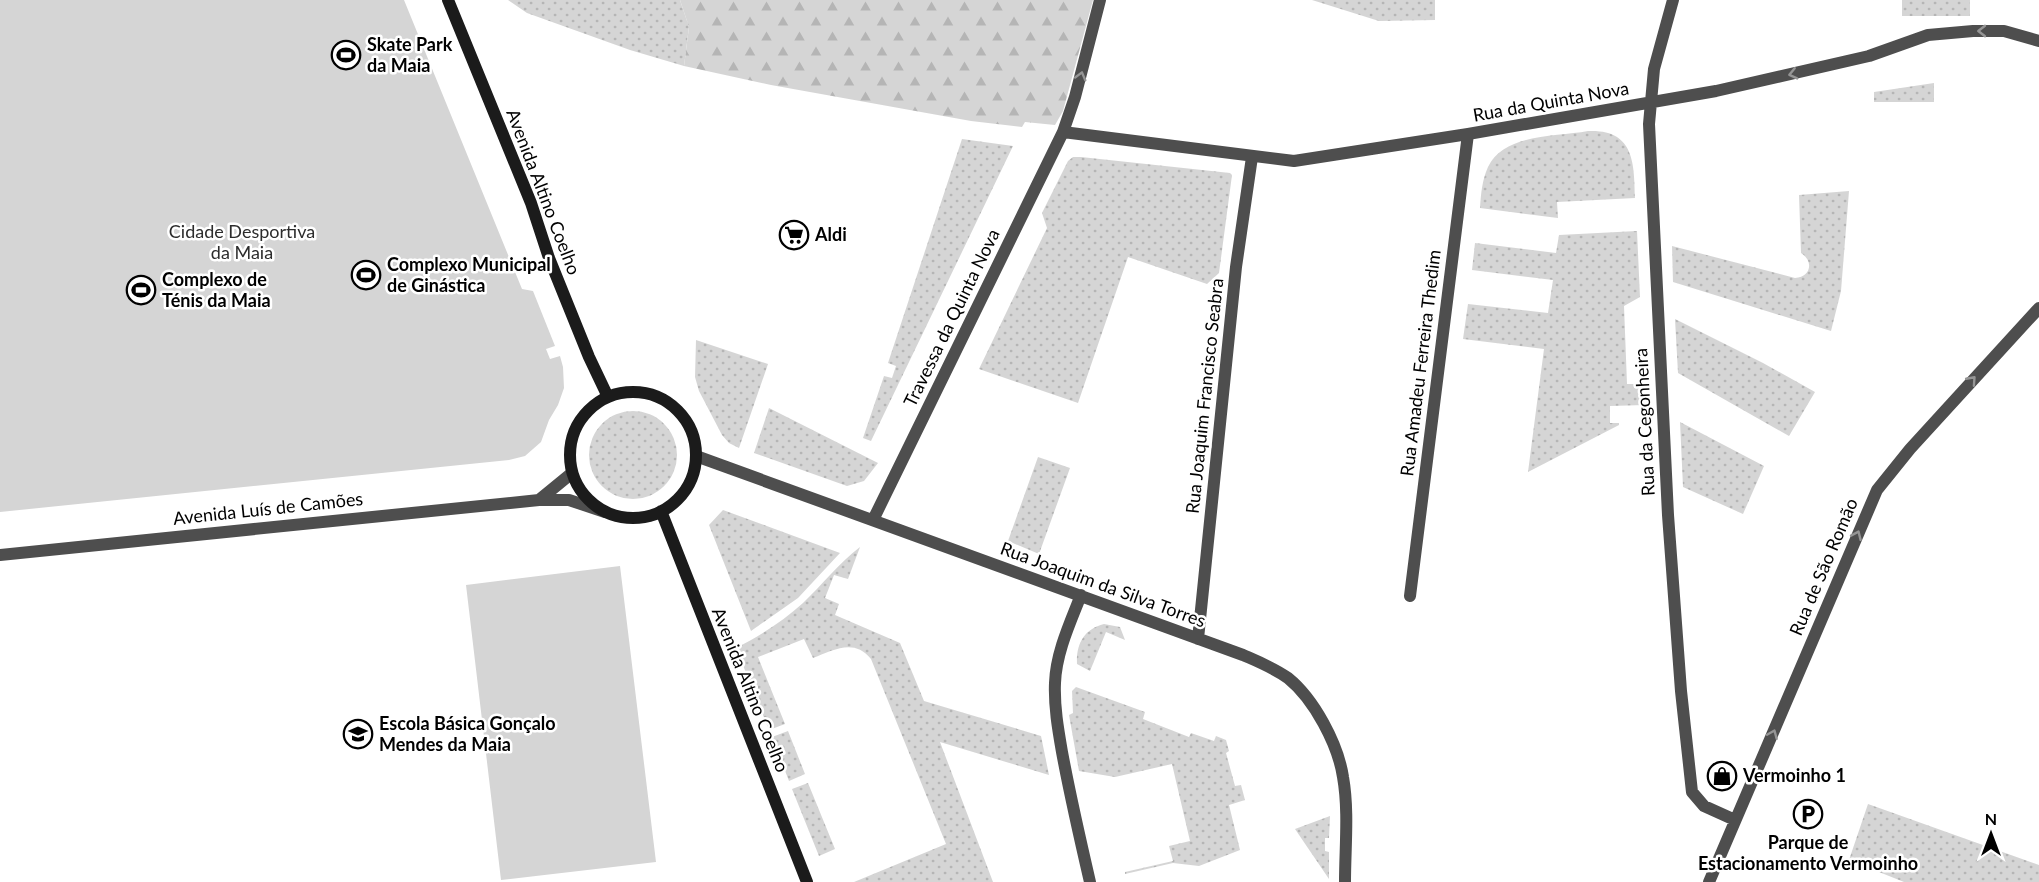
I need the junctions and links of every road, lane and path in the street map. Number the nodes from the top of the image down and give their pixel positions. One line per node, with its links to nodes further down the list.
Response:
1 (448, 0): 10 (main road, Avenida Altino Coelho)
2 (1100, 0): 6 (street, Travessa da Quinta Nova, one-way to 2)
3 (1673, 0): 5 (street, Rua da Cegonheira)
4 (2039, 41): 5 (street, Rua da Quinta Nova, one-way to 5)
5 (1650, 103): 7 (street, Rua da Quinta Nova); 21 (street, Rua da Cegonheira)
6 (1063, 132): 8 (street, Rua da Quinta Nova); 16 (street, Travessa da Quinta Nova)
7 (1468, 134): 8 (street, Rua da Quinta Nova); 19 (street, Rua Amadeu Ferreira Thedim)
8 (1252, 157): 20 (street, Rua Joaquim Francisco Seabra)
9 (2039, 308): 21 (street, Rua de São Romão, one-way to 9)
10 (608, 397): 11 (main road); 12 (main road)
11 (696, 456): 14 (main road); 16 (street, Rua Joaquim da Silva Torres)
12 (572, 473): 13 (street); 15 (main road)
13 (539, 500): 15 (street, Avenida Luís de Camões); 17 (street, Avenida Luís de Camões)
14 (661, 511): 15 (main road); 22 (main road, Avenida Altino Coelho)
15 (604, 512)
16 (873, 520): 18 (street, Rua Joaquim da Silva Torres)
17 (0, 555)
18 (1081, 595): 20 (street, Rua Joaquim da Silva Torres); 23 (street)
19 (1410, 596)
20 (1198, 639): 24 (street, Rua Joaquim da Silva Torres)
21 (1735, 820): 25 (street, Rua de São Romão)
22 (807, 882)
23 (1090, 882)
24 (1345, 882)
25 (1709, 882)

